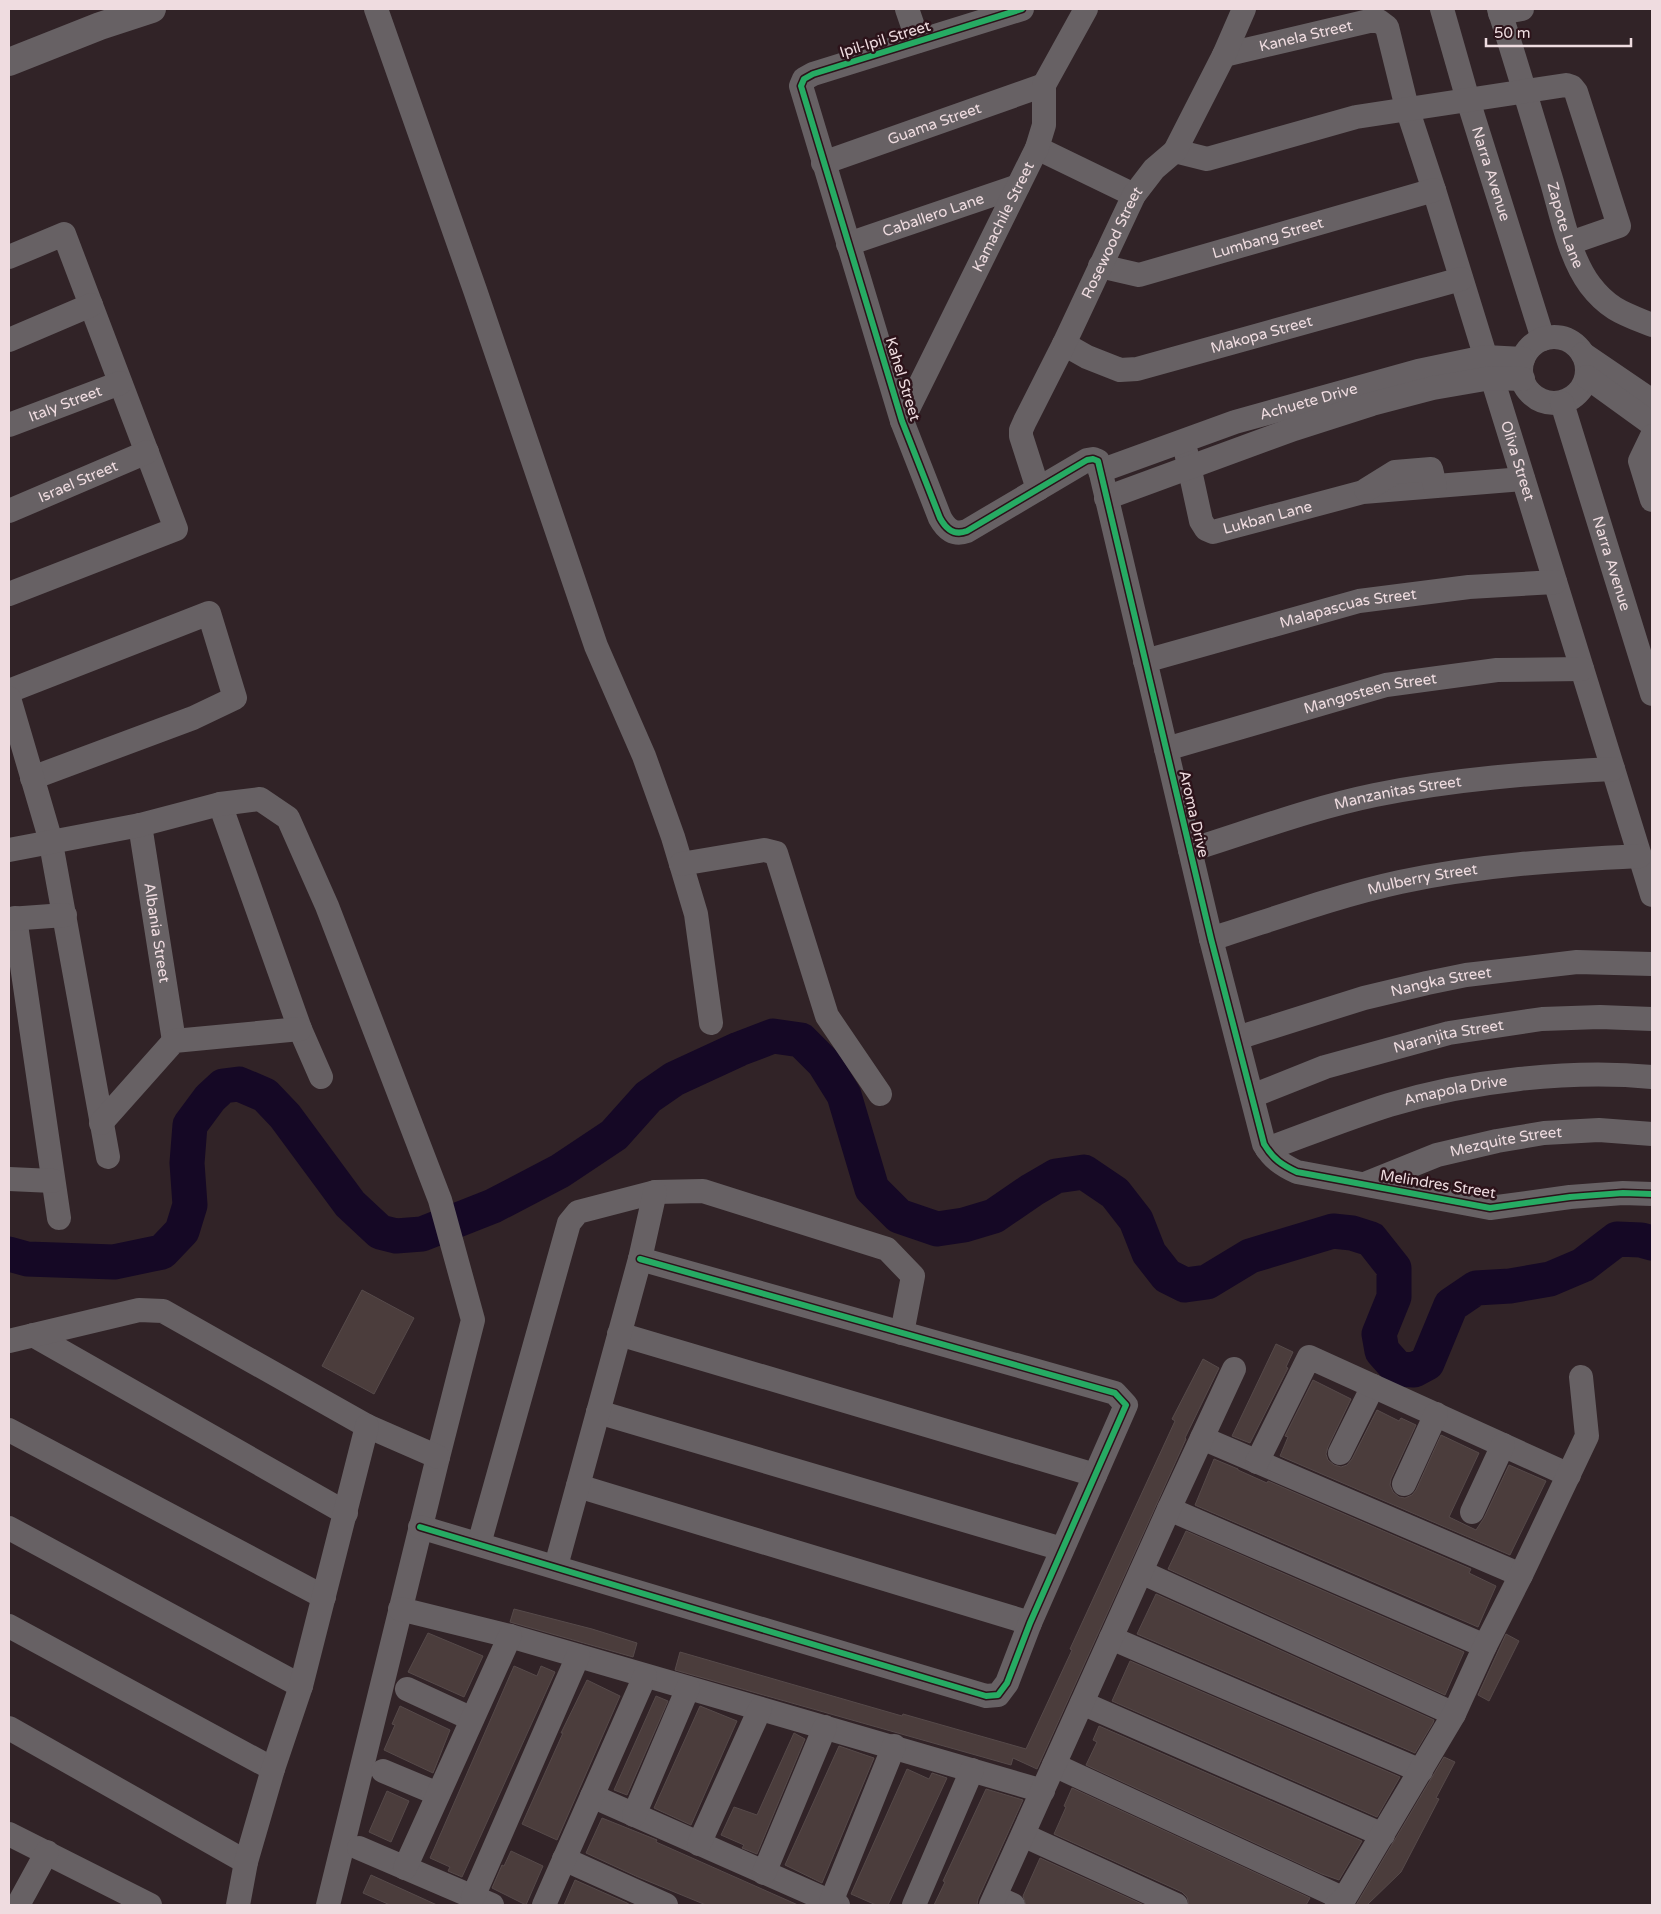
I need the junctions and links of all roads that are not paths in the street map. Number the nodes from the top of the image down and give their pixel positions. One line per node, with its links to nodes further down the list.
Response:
1 (152, 9): 13 (street)
2 (376, 9): 71 (street)
3 (907, 9): 11 (street)
4 (1022, 9): 9 (street, Ipil-Ipil Street)
5 (1086, 9): 15 (street, Kamachile Street)
6 (1244, 9): 12 (street, Rosewood Street)
7 (1442, 9): 17 (street, Narra Avenue)
8 (1507, 10): 16 (street, Zapote Lane)
9 (998, 12): 11 (street, Ipil-Ipil Street)
10 (1387, 27): 12 (street, Kanela Street); 18 (street, Oliva Street)
11 (918, 41): 14 (street, Ipil-Ipil Street)
12 (1224, 55): 20 (street, Rosewood Street)
13 (9, 62)
14 (812, 74): 21 (street, Kahel Street)
15 (1044, 85): 19 (street, Kamachile Street); 21 (street, Guama Street)
16 (1525, 91): 17 (street); 25 (street, Zapote Lane); 25 (street)
17 (1468, 100): 18 (street); 32 (street, Narra Avenue)
18 (1407, 108): 20 (street); 23 (street, Oliva Street)
19 (1037, 148): 22 (street, Kamachile Street); 24 (street)
20 (1175, 151): 24 (street, Rosewood Street)
21 (823, 163): 26 (street, Kahel Street)
22 (1018, 186): 26 (street, Caballero Lane); 42 (street, Kamachile Street)
23 (1434, 190): 28 (street, Lumbang Street); 29 (street, Oliva Street)
24 (1134, 195): 28 (street, Rosewood Street)
25 (1570, 243): 31 (street, Zapote Lane)
26 (848, 244): 42 (street, Kahel Street)
27 (9, 257): 30 (street)
28 (1100, 266): 34 (street, Rosewood Street)
29 (1461, 279): 34 (street, Makopa Street); 36 (street, Oliva Street)
30 (91, 305): 33 (street); 39 (street)
31 (1652, 325)
32 (1543, 339): 35 (street); 37 (street)
33 (9, 340)
34 (1064, 344): 51 (street, Rosewood Street)
35 (1583, 354): 38 (street); 40 (street)
36 (1488, 368): 37 (street, Achuete Drive); 46 (street, Achuete Drive); 49 (street, Achuete Drive); 50 (street, Oliva Street)
37 (1523, 369): 41 (street)
38 (1587, 377): 41 (street); 43 (street)
39 (120, 383): 44 (street, Italy Street); 47 (street)
40 (1652, 401)
41 (1562, 403): 60 (street, Narra Avenue)
42 (902, 421): 51 (street, Kahel Street)
43 (1652, 424)
44 (9, 425)
45 (1652, 436): 53 (street)
46 (1184, 440): 48 (street, Achuete Drive); 49 (street)
47 (147, 452): 54 (street, Israel Street); 56 (street)
48 (1099, 466): 51 (street, Kahel Street); 52 (street, Aroma Drive)
49 (1189, 468): 50 (street, Lukban Lane); 52 (street, Achuete Drive)
50 (1522, 479): 55 (street, Oliva Street)
51 (1038, 489)
52 (1106, 498): 57 (street, Aroma Drive)
53 (1652, 500)
54 (9, 511)
55 (1555, 582): 57 (street, Malapascuas Street); 58 (street, Oliva Street)
56 (9, 594)
57 (1145, 661): 62 (street, Aroma Drive)
58 (1582, 669): 62 (street, Mangosteen Street); 63 (street, Oliva Street)
59 (9, 691): 64 (street)
60 (1652, 694)
61 (9, 698): 64 (street)
62 (1166, 749): 69 (street, Aroma Drive)
63 (1613, 769): 69 (street, Manzanitas Street); 70 (street, Oliva Street)
64 (32, 778): 67 (street)
65 (220, 804): 66 (street); 79 (street); 111 (street)
66 (140, 825): 67 (street); 81 (street, Albania Street)
67 (51, 843): 68 (street); 73 (street)
68 (9, 850)
69 (1190, 850): 75 (street, Aroma Drive)
70 (1640, 856): 72 (street, Oliva Street); 75 (street, Mulberry Street)
71 (681, 864): 78 (street); 84 (street)
72 (1652, 894)
73 (65, 915): 74 (street); 86 (street)
74 (12, 918): 91 (street)
75 (1211, 939): 80 (street, Aroma Drive)
76 (1652, 964): 80 (street, Nangka Street)
77 (1652, 1019): 85 (street, Naranjita Street)
78 (711, 1023)
79 (300, 1029): 81 (street); 82 (street)
80 (1237, 1038): 85 (street, Aroma Drive)
81 (174, 1040): 86 (street)
82 (321, 1076)
83 (1652, 1077): 89 (street, Amapola Drive)
84 (880, 1094)
85 (1252, 1096): 89 (street, Aroma Drive)
86 (102, 1123): 88 (street)
87 (1652, 1134): 92 (street, Mezquite Street)
88 (108, 1157)
89 (1275, 1157): 92 (street, Melindres Street)
90 (9, 1179): 91 (street)
91 (53, 1181): 95 (street)
92 (1365, 1184): 94 (street, Melindres Street)
93 (655, 1192): 96 (street); 97 (street); 122 (street)
94 (1652, 1194)
95 (59, 1218)
96 (640, 1259): 97 (street); 98 (street)
97 (902, 1333): 113 (street)
98 (619, 1334): 104 (street); 113 (street)
99 (33, 1335): 100 (street); 106 (street); 119 (street)
100 (9, 1341)
101 (1234, 1369): 108 (street)
102 (1581, 1377): 114 (street)
103 (1373, 1386): 105 (street); 110 (street); 112 (street)
104 (598, 1412): 116 (street); 123 (street)
105 (1436, 1414): 109 (street); 115 (street)
106 (367, 1426): 111 (street); 119 (street)
107 (9, 1430): 127 (street)
108 (1202, 1438): 112 (street); 117 (street)
109 (1503, 1445): 114 (street); 118 (street)
110 (1340, 1454)
111 (438, 1456): 120 (street)
112 (1257, 1462): 126 (street)
113 (1095, 1475): 123 (street)
114 (1569, 1475): 126 (street)
115 (1404, 1484)
116 (578, 1486): 124 (street); 129 (street)
117 (1169, 1510): 125 (street); 133 (street)
118 (1472, 1512)
119 (346, 1513): 127 (street)
120 (420, 1527): 122 (street); 128 (street)
121 (9, 1528): 136 (street)
122 (479, 1544): 124 (street)
123 (1062, 1549): 129 (street)
124 (556, 1566): 129 (street)
125 (1141, 1572): 132 (street); 141 (street)
126 (1521, 1575): 133 (street)
127 (324, 1597): 136 (street)
128 (400, 1609): 131 (street); 173 (street)
129 (1030, 1623)
130 (9, 1626): 147 (street)
131 (510, 1636): 134 (street); 142 (street)
132 (1111, 1638): 139 (street); 150 (street)
133 (1484, 1646): 141 (street)
134 (578, 1656): 135 (street); 166 (street)
135 (645, 1676): 137 (street); 153 (street)
136 (301, 1686): 147 (street)
137 (688, 1688): 140 (street); 154 (street)
138 (407, 1689): 142 (street)
139 (1082, 1703): 146 (street); 157 (street)
140 (760, 1709): 143 (street); 158 (street)
141 (1454, 1714): 150 (street)
142 (472, 1719): 152 (street)
143 (825, 1727): 145 (street); 164 (street)
144 (9, 1728): 162 (street)
145 (894, 1746): 148 (street); 169 (street)
146 (1054, 1765): 151 (street); 168 (street)
147 (273, 1769): 162 (street)
148 (972, 1770): 151 (street); 176 (street)
149 (383, 1771): 152 (street)
150 (1421, 1771): 157 (street)
151 (1043, 1791): 156 (street)
152 (438, 1794): 163 (street)
153 (592, 1796): 154 (street); 161 (street)
154 (634, 1815): 158 (street)
155 (9, 1834): 160 (street)
156 (1023, 1834): 167 (street); 177 (street)
157 (1383, 1835): 168 (street)
158 (699, 1844): 164 (street)
159 (359, 1848): 163 (street)
160 (47, 1852): 165 (street); 170 (street)
161 (564, 1860): 174 (street); 175 (street)
162 (246, 1862): 172 (street)
163 (404, 1868): 166 (street)
164 (764, 1873): 169 (street)
165 (120, 1898): 171 (street)
166 (482, 1901)
167 (1000, 1902)
168 (1341, 1902)
169 (834, 1904)
170 (18, 1905)
171 (150, 1905)
172 (238, 1905)
173 (328, 1905)
174 (544, 1905)
175 (666, 1905)
176 (914, 1905)
177 (1176, 1905)

